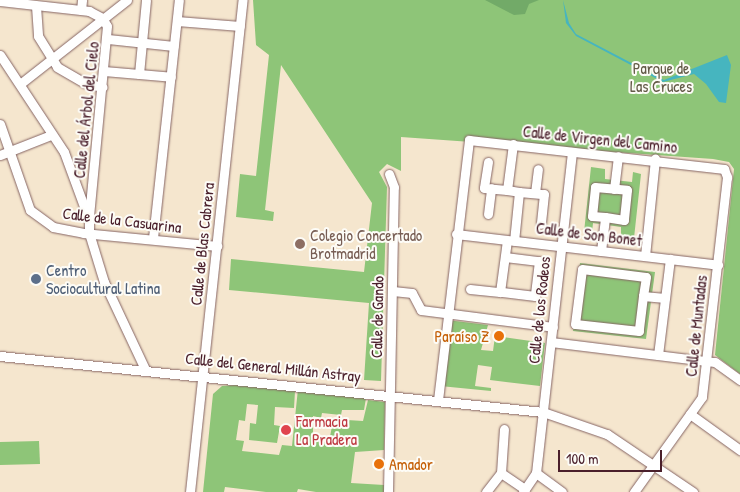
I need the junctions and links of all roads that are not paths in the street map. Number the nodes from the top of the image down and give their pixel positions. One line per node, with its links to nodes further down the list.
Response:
1 (82, 0): 9 (street)
2 (126, 0): 10 (street)
3 (146, 0): 14 (street)
4 (179, 0): 11 (street)
5 (243, 0): 12 (street, Calle de Blas Cabrera)
6 (0, 1): 8 (street)
7 (52, 4): 8 (street); 9 (street)
8 (36, 6): 17 (street)
9 (81, 10): 10 (street)
10 (102, 18): 13 (street, Calle del Árbol del Cielo); 17 (street)
11 (177, 20): 12 (street); 15 (street)
12 (240, 26): 50 (street, Calle de Blas Cabrera)
13 (108, 39): 14 (street); 18 (street, Calle del Árbol del Cielo)
14 (142, 43): 15 (street); 19 (street)
15 (174, 46): 20 (street)
16 (0, 55): 21 (street)
17 (51, 60): 21 (street); 22 (street)
18 (104, 71): 19 (street); 22 (street, Calle del Árbol del Cielo)
19 (138, 74): 20 (street)
20 (171, 77): 48 (street)
21 (20, 84): 24 (street)
22 (103, 87): 35 (street, Calle del Árbol del Cielo)
23 (0, 124): 27 (street, Calle de la Casuarina)
24 (51, 135): 27 (street); 36 (street)
25 (513, 144): 26 (street, Calle de Virgen del Camino); 39 (street); 47 (street, Calle de Virgen del Camino)
26 (572, 152): 29 (street, Calle de Virgen del Camino); 51 (street, Calle de los Rodeos)
27 (10, 153): 28 (street); 46 (street, Calle de la Casuarina)
28 (0, 155)
29 (618, 156): 30 (street, Calle de Virgen del Camino); 38 (street)
30 (655, 159): 34 (street, Calle de Virgen del Camino); 53 (street)
31 (488, 162): 37 (street)
32 (538, 169): 41 (street)
33 (389, 174): 58 (street, Calle de Gando)
34 (727, 177): 56 (street, Calle de Muntadas)
35 (93, 185): 36 (street); 44 (street, Calle del Árbol del Cielo)
36 (78, 187): 44 (street)
37 (491, 188): 39 (street); 42 (street)
38 (614, 189): 43 (street); 43 (street)
39 (507, 190): 40 (street)
40 (519, 192): 41 (street); 49 (street)
41 (535, 193): 45 (street)
42 (488, 214)
43 (605, 218): 52 (street)
44 (89, 220): 46 (street)
45 (541, 224)
46 (89, 233): 48 (street, Calle de la Casuarina); 68 (street)
47 (456, 234): 49 (street, Calle de Son Bonet); 62 (street)
48 (153, 238): 50 (street, Calle de la Casuarina)
49 (510, 240): 51 (street, Calle de Son Bonet); 54 (street)
50 (217, 246): 69 (street, Calle de Blas Cabrera)
51 (562, 246): 52 (street, Calle de Son Bonet); 63 (street, Calle de los Rodeos)
52 (601, 251): 53 (street, Calle de Son Bonet)
53 (645, 256): 55 (street, Calle de Son Bonet)
54 (505, 257): 59 (street); 59 (street)
55 (670, 259): 56 (street, Calle de Son Bonet); 61 (street)
56 (718, 265): 67 (street, Calle de Muntadas)
57 (470, 289): 59 (street)
58 (393, 291): 62 (street); 71 (street, Calle de Gando)
59 (500, 292)
60 (643, 296): 60 (street); 61 (street)
61 (665, 298): 65 (street)
62 (448, 314): 63 (street); 72 (street)
63 (552, 328): 64 (street, Calle de los Rodeos)
64 (551, 342): 65 (street); 73 (street, Calle de los Rodeos)
65 (658, 355): 67 (street)
66 (0, 356): 68 (street, Calle del General Millán Astray)
67 (708, 361): 70 (street); 74 (street, Calle de Muntadas)
68 (145, 369): 69 (street, Calle del General Millán Astray)
69 (202, 374): 71 (street, Calle del General Millán Astray); 82 (street, Calle de Blas Cabrera)
70 (740, 380)
71 (390, 395): 72 (street, Calle del General Millán Astray); 83 (street, Calle de Gando)
72 (438, 400): 73 (street, Calle del General Millán Astray)
73 (543, 412): 77 (street, Calle del General Millán Astray); 79 (street)
74 (690, 414): 76 (street); 77 (street, Calle de Muntadas)
75 (504, 429): 78 (street)
76 (740, 450)
77 (654, 464): 85 (street, Calle de Muntadas); 86 (street, Calle del General Millán Astray)
78 (501, 473): 80 (street); 84 (street)
79 (536, 473): 80 (street); 81 (street)
80 (524, 491)
81 (560, 491)
82 (190, 492)
83 (388, 492)
84 (486, 492)
85 (634, 492)
86 (693, 492)

